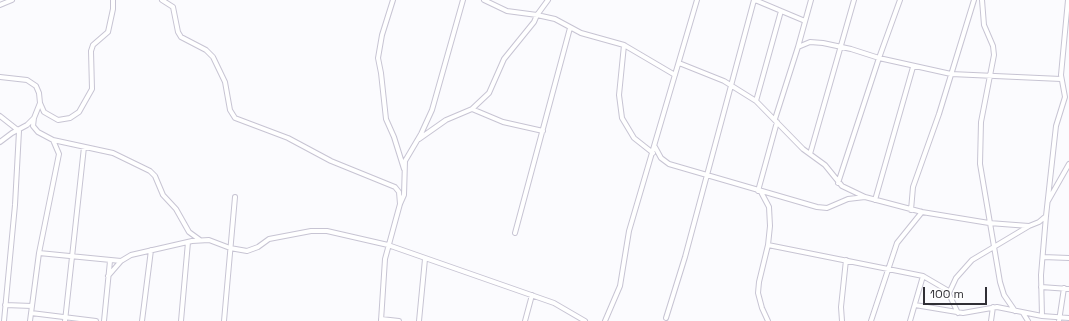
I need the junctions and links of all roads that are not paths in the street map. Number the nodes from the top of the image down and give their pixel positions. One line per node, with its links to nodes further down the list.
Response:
1 (12, 0): 16 (street)
2 (113, 0): 34 (street)
3 (162, 0): 56 (street)
4 (394, 0): 49 (street)
5 (463, 0): 42 (street)
6 (484, 0): 18 (street)
7 (548, 0): 18 (street)
8 (697, 0): 25 (street)
9 (755, 0): 17 (street); 32 (street)
10 (811, 0): 19 (street)
11 (854, 0): 23 (street)
12 (900, 0): 24 (street)
13 (974, 0): 27 (street)
14 (982, 0): 29 (street)
15 (1068, 0): 31 (street)
16 (0, 5)
17 (781, 11): 19 (street); 33 (street)
18 (537, 14): 20 (street); 35 (street)
19 (805, 21): 22 (street)
20 (570, 28): 21 (street); 40 (street)
21 (624, 45): 28 (street); 46 (street)
22 (798, 47): 23 (street); 38 (street)
23 (841, 47): 24 (street); 47 (street)
24 (879, 58): 26 (street); 51 (street)
25 (679, 63): 28 (street); 32 (street)
26 (913, 67): 27 (street); 55 (street)
27 (951, 74): 29 (street); 58 (street)
28 (675, 75): 45 (street)
29 (990, 76): 31 (street); 61 (street)
30 (0, 77): 34 (street)
31 (1061, 79): 57 (street)
32 (731, 85): 33 (street); 50 (street)
33 (756, 102): 38 (street)
34 (40, 103): 37 (street)
35 (472, 109): 40 (street); 42 (street)
36 (0, 116): 39 (street)
37 (34, 118): 39 (street); 41 (street)
38 (776, 120): 47 (street); 52 (street)
39 (19, 131): 43 (street); 87 (street)
40 (543, 131): 63 (street)
41 (54, 140): 44 (street); 71 (street)
42 (417, 140): 49 (street)
43 (0, 142)
44 (84, 147): 64 (street); 72 (street)
45 (654, 147): 46 (street); 50 (street)
46 (653, 152): 112 (street)
47 (810, 154): 51 (street)
48 (1069, 164): 57 (street)
49 (404, 170): 56 (street)
50 (707, 175): 52 (street); 96 (street)
51 (838, 183): 54 (street)
52 (760, 192): 54 (street); 67 (street)
53 (235, 197): 68 (street)
54 (865, 197): 55 (street)
55 (875, 200): 58 (street)
56 (400, 204): 66 (street)
57 (1047, 204): 60 (street)
58 (911, 210): 59 (street)
59 (922, 212): 61 (street); 79 (street)
60 (1046, 216): 62 (street); 73 (street)
61 (989, 224): 62 (street); 69 (street)
62 (1029, 226): 69 (street)
63 (515, 233)
64 (201, 240): 65 (street); 68 (street)
65 (188, 242): 70 (street); 106 (street)
66 (388, 245): 68 (street); 75 (street); 100 (street)
67 (768, 245): 76 (street); 113 (street)
68 (230, 248): 107 (street)
69 (994, 248): 85 (street); 91 (street)
70 (151, 250): 78 (street); 105 (street)
71 (39, 253): 72 (street); 89 (street)
72 (72, 256): 77 (street); 98 (street)
73 (1042, 257): 74 (street); 82 (street)
74 (1069, 258)
75 (425, 259): 86 (street); 109 (street)
76 (846, 260): 79 (street); 114 (street)
77 (110, 261): 78 (street); 80 (street)
78 (121, 261): 80 (street)
79 (889, 268): 81 (street); 115 (street)
80 (108, 276): 104 (street)
81 (923, 276): 85 (street); 88 (street)
82 (1041, 287): 83 (street); 95 (street)
83 (1064, 288): 84 (street); 99 (street)
84 (1069, 289)
85 (949, 293): 94 (street)
86 (532, 295): 110 (street); 111 (street)
87 (5, 305): 89 (street); 101 (street)
88 (915, 305): 94 (street); 116 (street)
89 (32, 306): 92 (street)
90 (993, 307): 91 (street); 94 (street); 117 (street)
91 (1015, 311): 93 (street)
92 (31, 312): 98 (street); 102 (street)
93 (1023, 312): 95 (street); 118 (street)
94 (958, 313)
95 (1042, 316): 99 (street)
96 (666, 318)
97 (1069, 318): 99 (street)
98 (65, 319): 103 (street)
99 (1060, 319)
100 (381, 320): 108 (street)
101 (4, 321)
102 (30, 321)
103 (96, 321)
104 (104, 321)
105 (142, 321)
106 (180, 321)
107 (224, 321)
108 (399, 321)
109 (419, 321)
110 (525, 321)
111 (585, 321)
112 (605, 321)
113 (768, 321)
114 (842, 321)
115 (871, 321)
116 (910, 321)
117 (991, 321)
118 (1028, 321)

